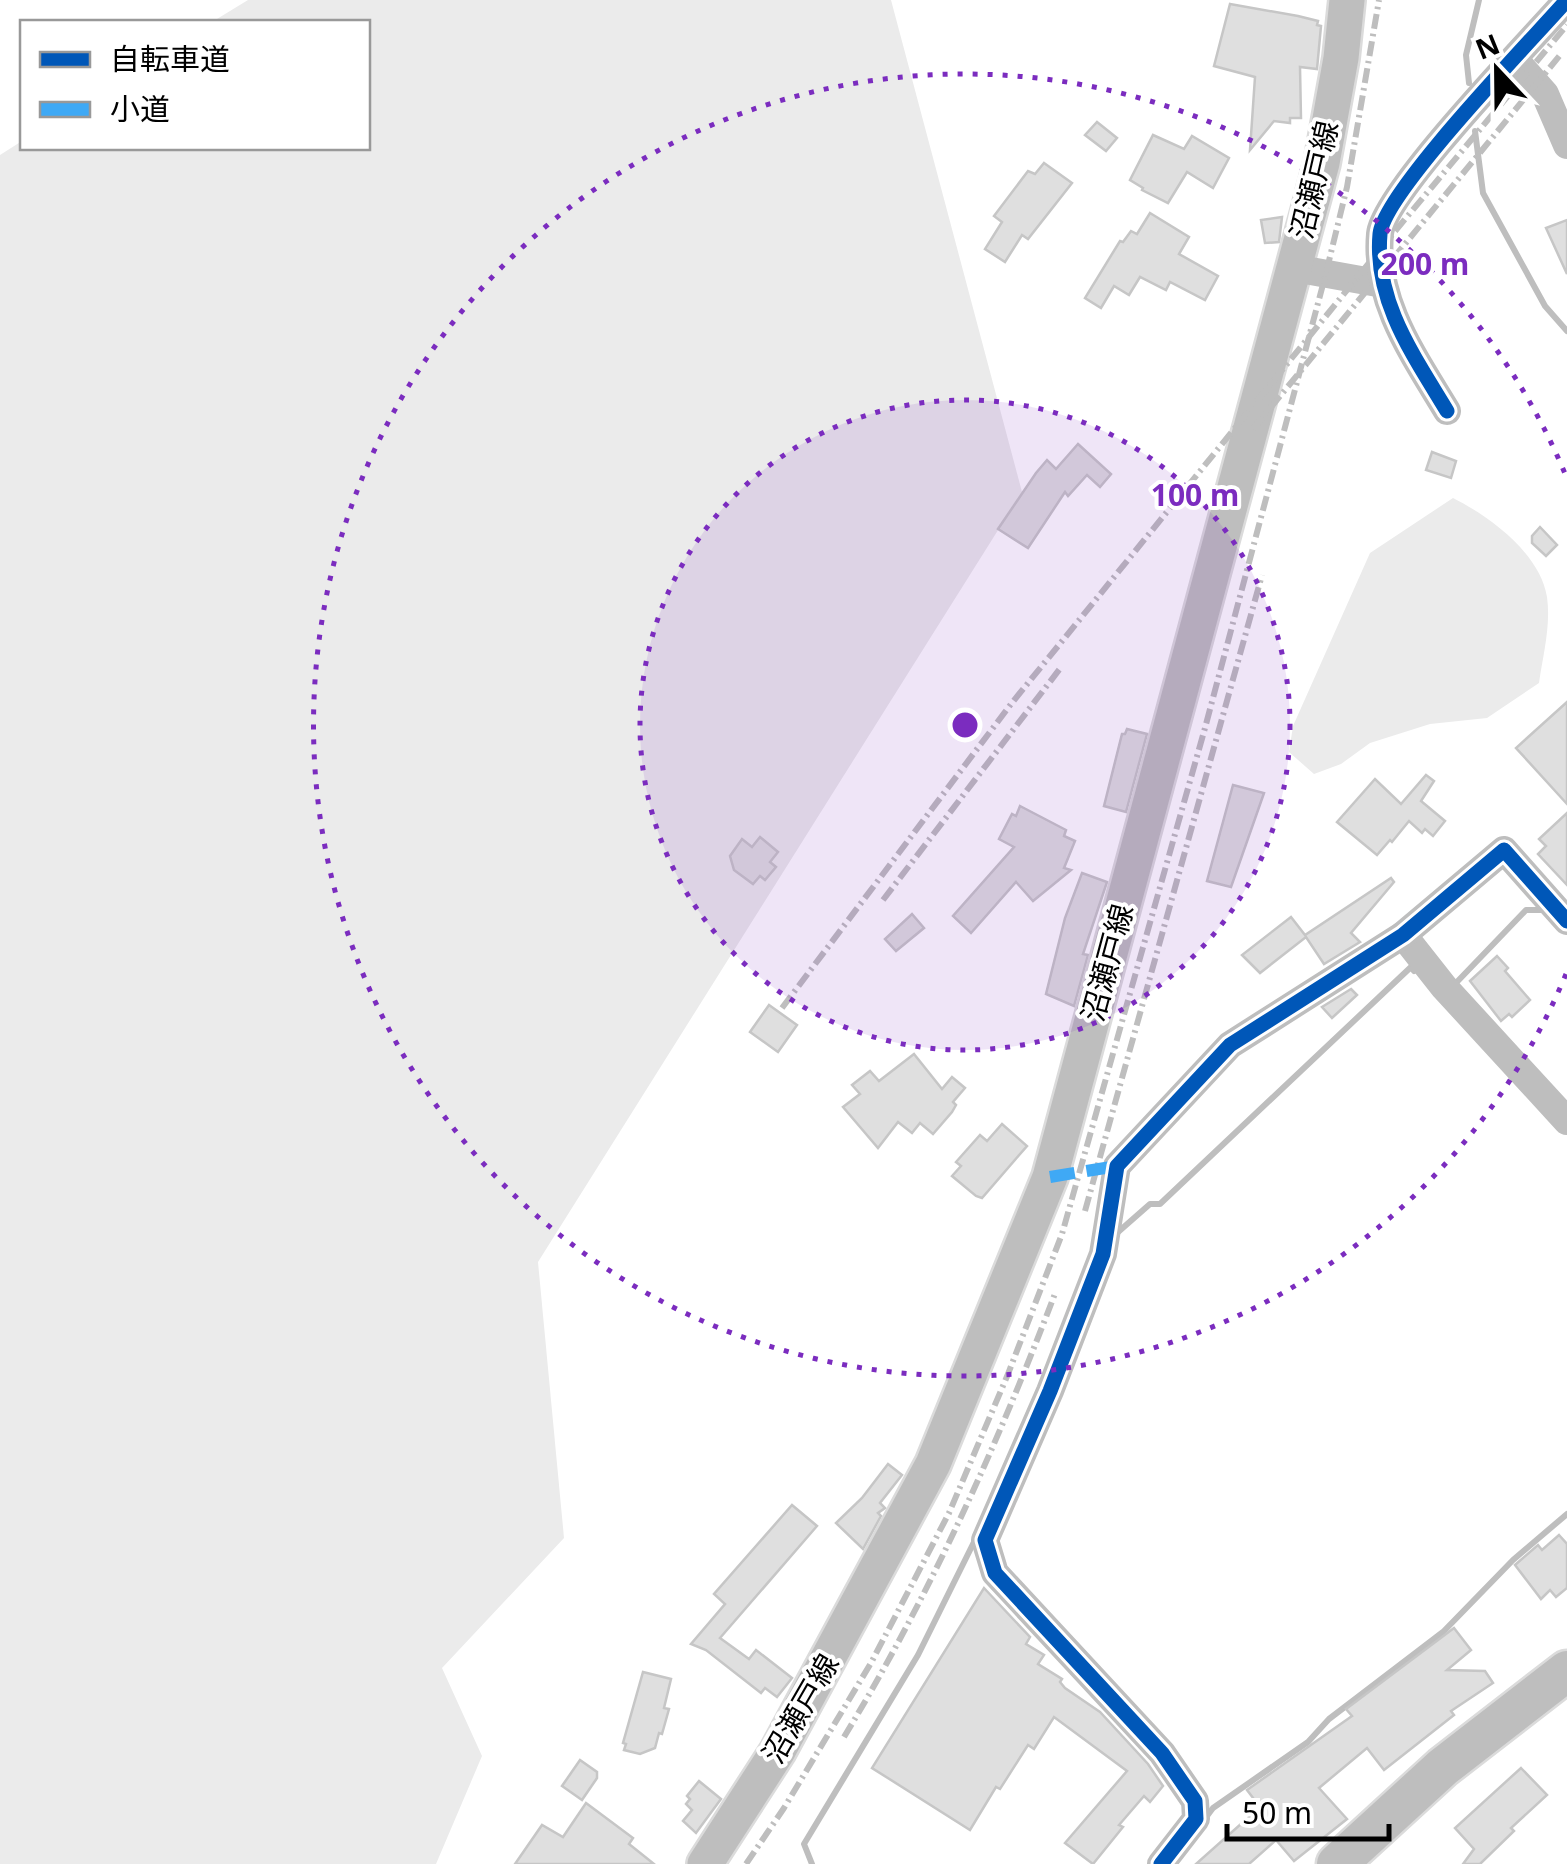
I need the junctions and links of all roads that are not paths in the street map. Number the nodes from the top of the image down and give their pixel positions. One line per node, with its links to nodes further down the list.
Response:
1 (1348, 0): 5 (main road, 沼瀬戸線)
2 (1567, 0): 3 (street)
3 (1515, 60): 4 (street); 6 (street)
4 (1567, 145)
5 (1294, 268): 6 (street); 12 (main road, 沼瀬戸線)
6 (1383, 284): 7 (street)
7 (1447, 411)
8 (1567, 921): 9 (street)
9 (1403, 935): 10 (street); 13 (street)
10 (1567, 1121)
11 (1567, 1671): 14 (highway)
12 (704, 1864)
13 (1161, 1864)
14 (1337, 1864)

